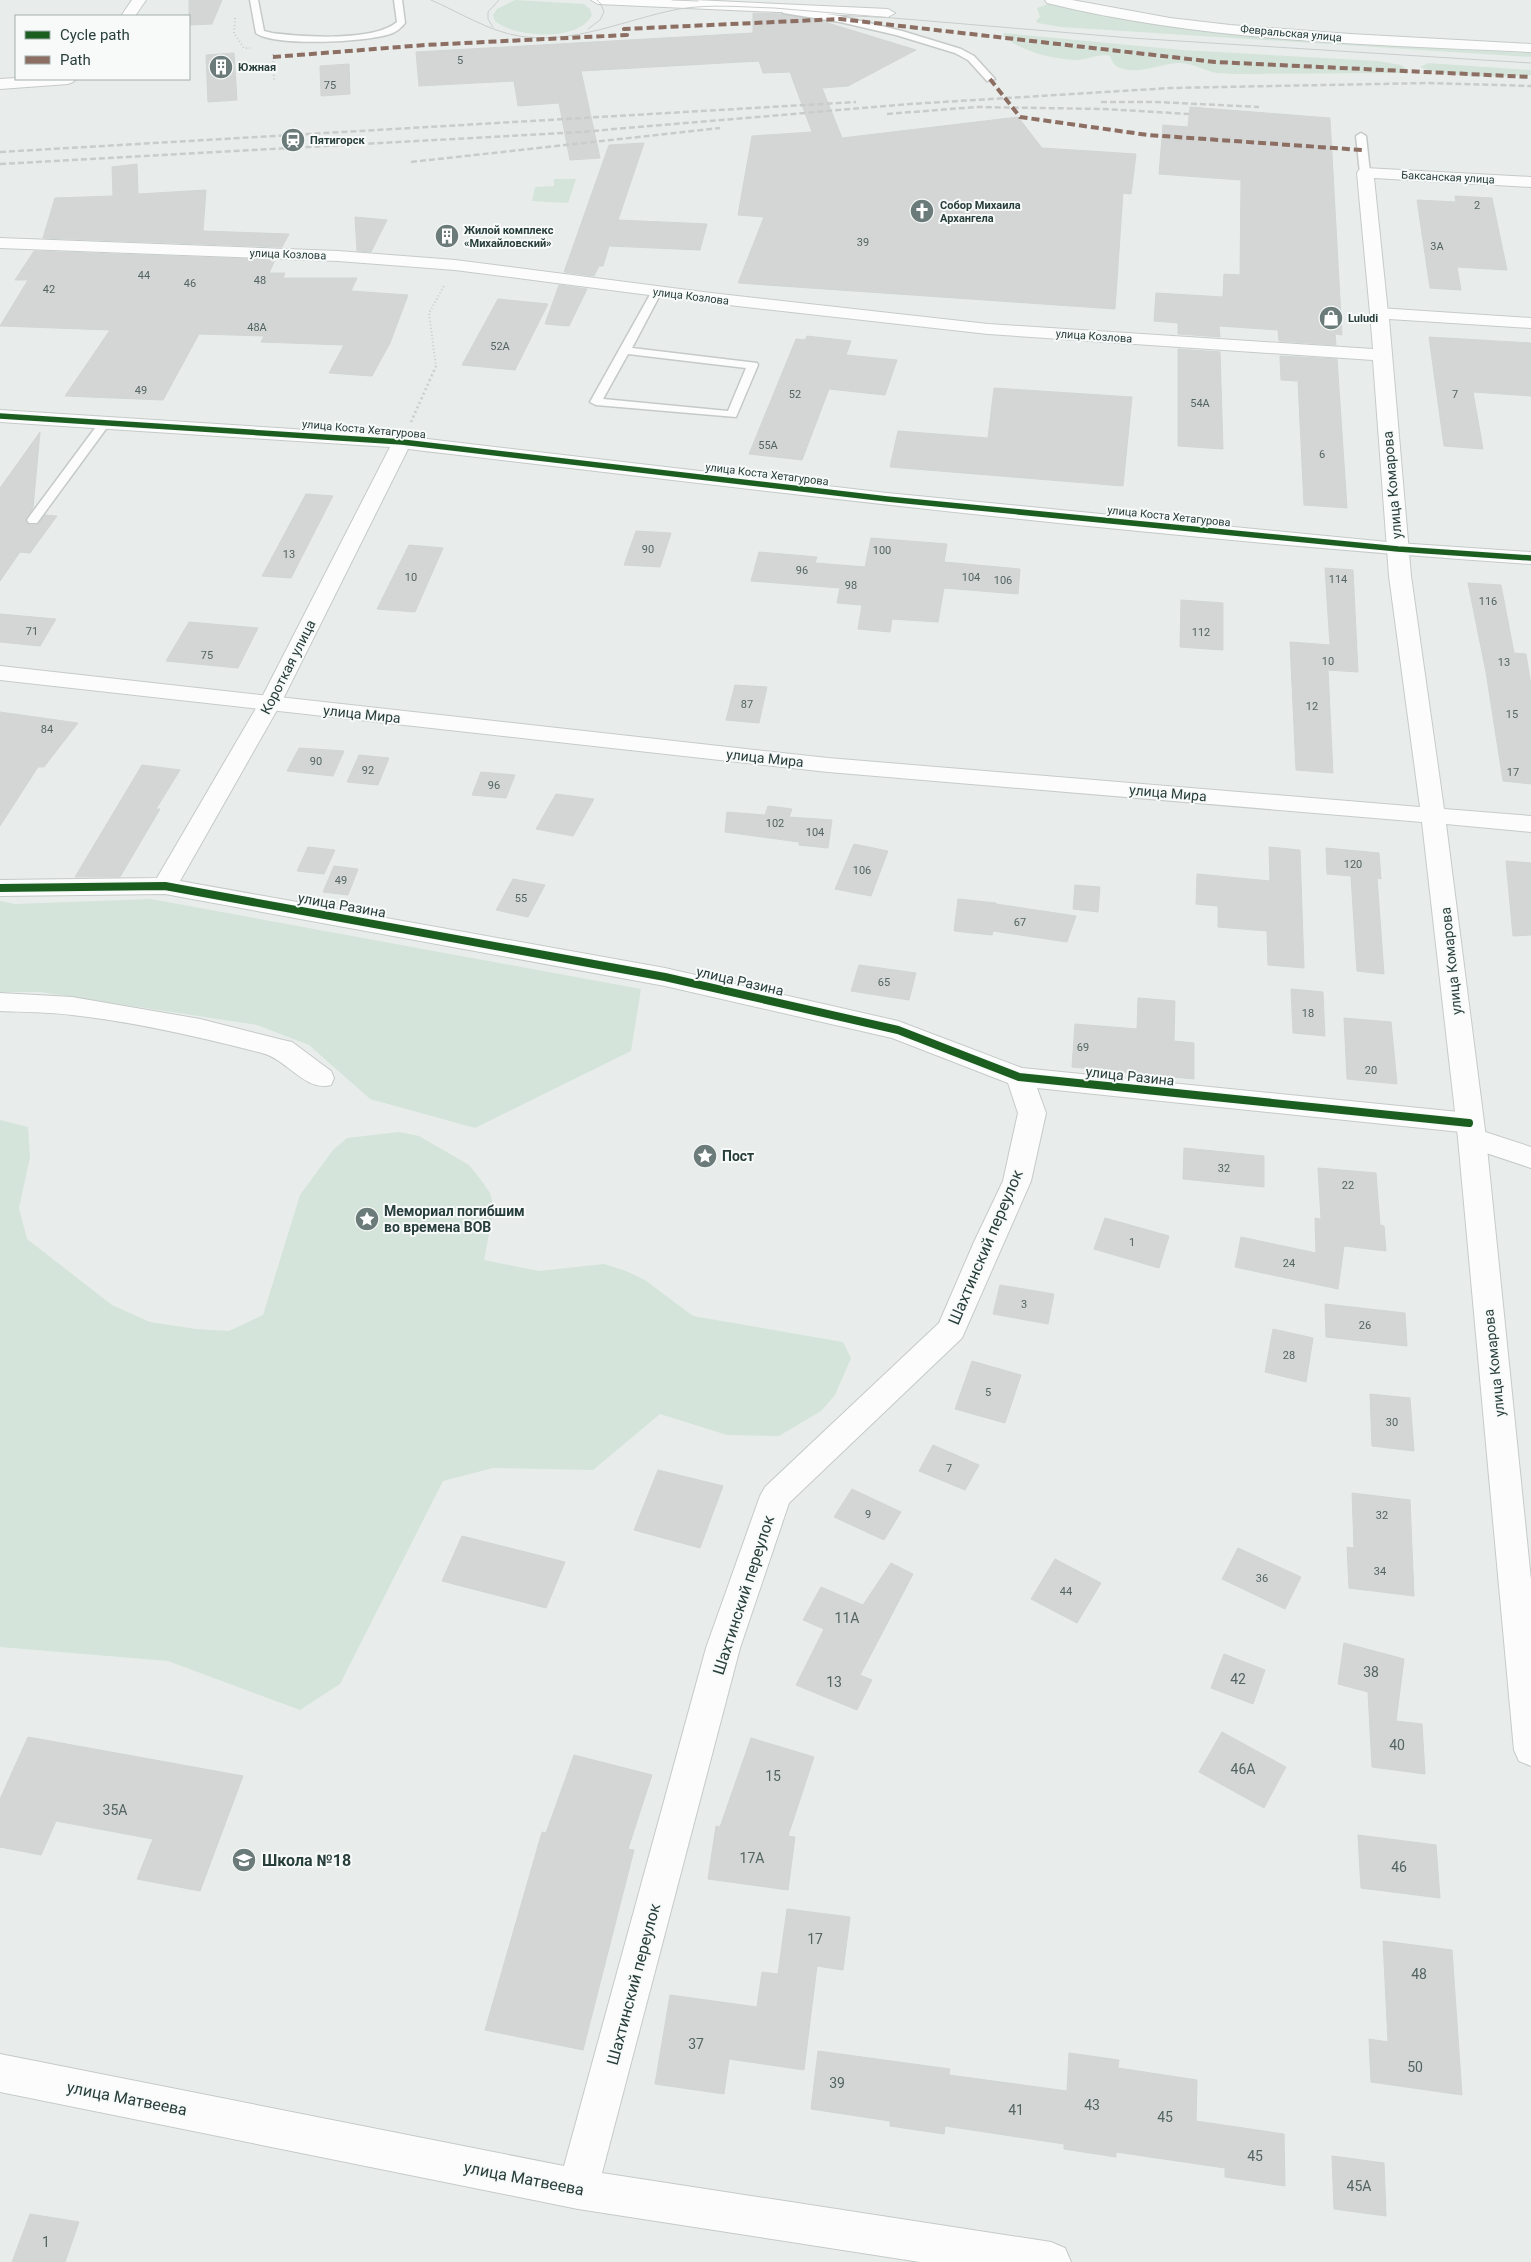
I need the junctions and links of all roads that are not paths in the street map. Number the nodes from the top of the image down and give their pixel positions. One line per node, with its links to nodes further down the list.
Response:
1 (139, 0): 8 (street)
2 (254, 0): 3 (lane)
3 (398, 0)
4 (598, 0): 6 (street)
5 (1052, 0): 9 (street, Февральская улица)
6 (738, 6): 7 (street); 10 (lane)
7 (888, 13)
8 (129, 15)
9 (1531, 48)
10 (990, 79)
11 (60, 80): 12 (street)
12 (0, 84)
13 (1361, 136): 14 (lane)
14 (1365, 173): 15 (street, Баксанская улица); 18 (street, улица Комарова)
15 (1531, 182)
16 (0, 243): 17 (street, улица Козлова)
17 (657, 291): 20 (lane); 21 (street, улица Козлова)
18 (1379, 313): 19 (street); 21 (street, улица Комарова)
19 (1531, 323)
20 (625, 350): 20 (lane)
21 (1382, 355): 26 (street, улица Комарова)
22 (0, 416): 23 (street, улица Коста Хетагурова)
23 (105, 422): 24 (street, улица Коста Хетагурова); 25 (lane)
24 (402, 442): 26 (street, улица Коста Хетагурова); 29 (street, Короткая улица)
25 (33, 520)
26 (1398, 550): 27 (street, улица Коста Хетагурова); 30 (street, улица Комарова)
27 (1531, 558)
28 (0, 673): 29 (street, улица Мира)
29 (270, 703): 30 (street, улица Мира); 32 (street, Короткая улица)
30 (1434, 816): 31 (street, улица Мира); 37 (street, улица Комарова)
31 (1531, 824)
32 (166, 886): 33 (street, улица Разина); 35 (street, улица Разина)
33 (0, 888)
34 (0, 1002): 36 (street)
35 (1019, 1076): 37 (street, улица Разина); 42 (street, Шахтинский переулок)
36 (321, 1078)
37 (1470, 1131): 38 (street, улица Разина); 39 (street, улица Комарова)
38 (1531, 1158)
39 (1524, 1598): 40 (street, улица Комарова)
40 (1531, 1750)
41 (0, 2073): 42 (street, улица Матвеева)
42 (578, 2189): 43 (street, улица Матвеева)
43 (1051, 2262)

